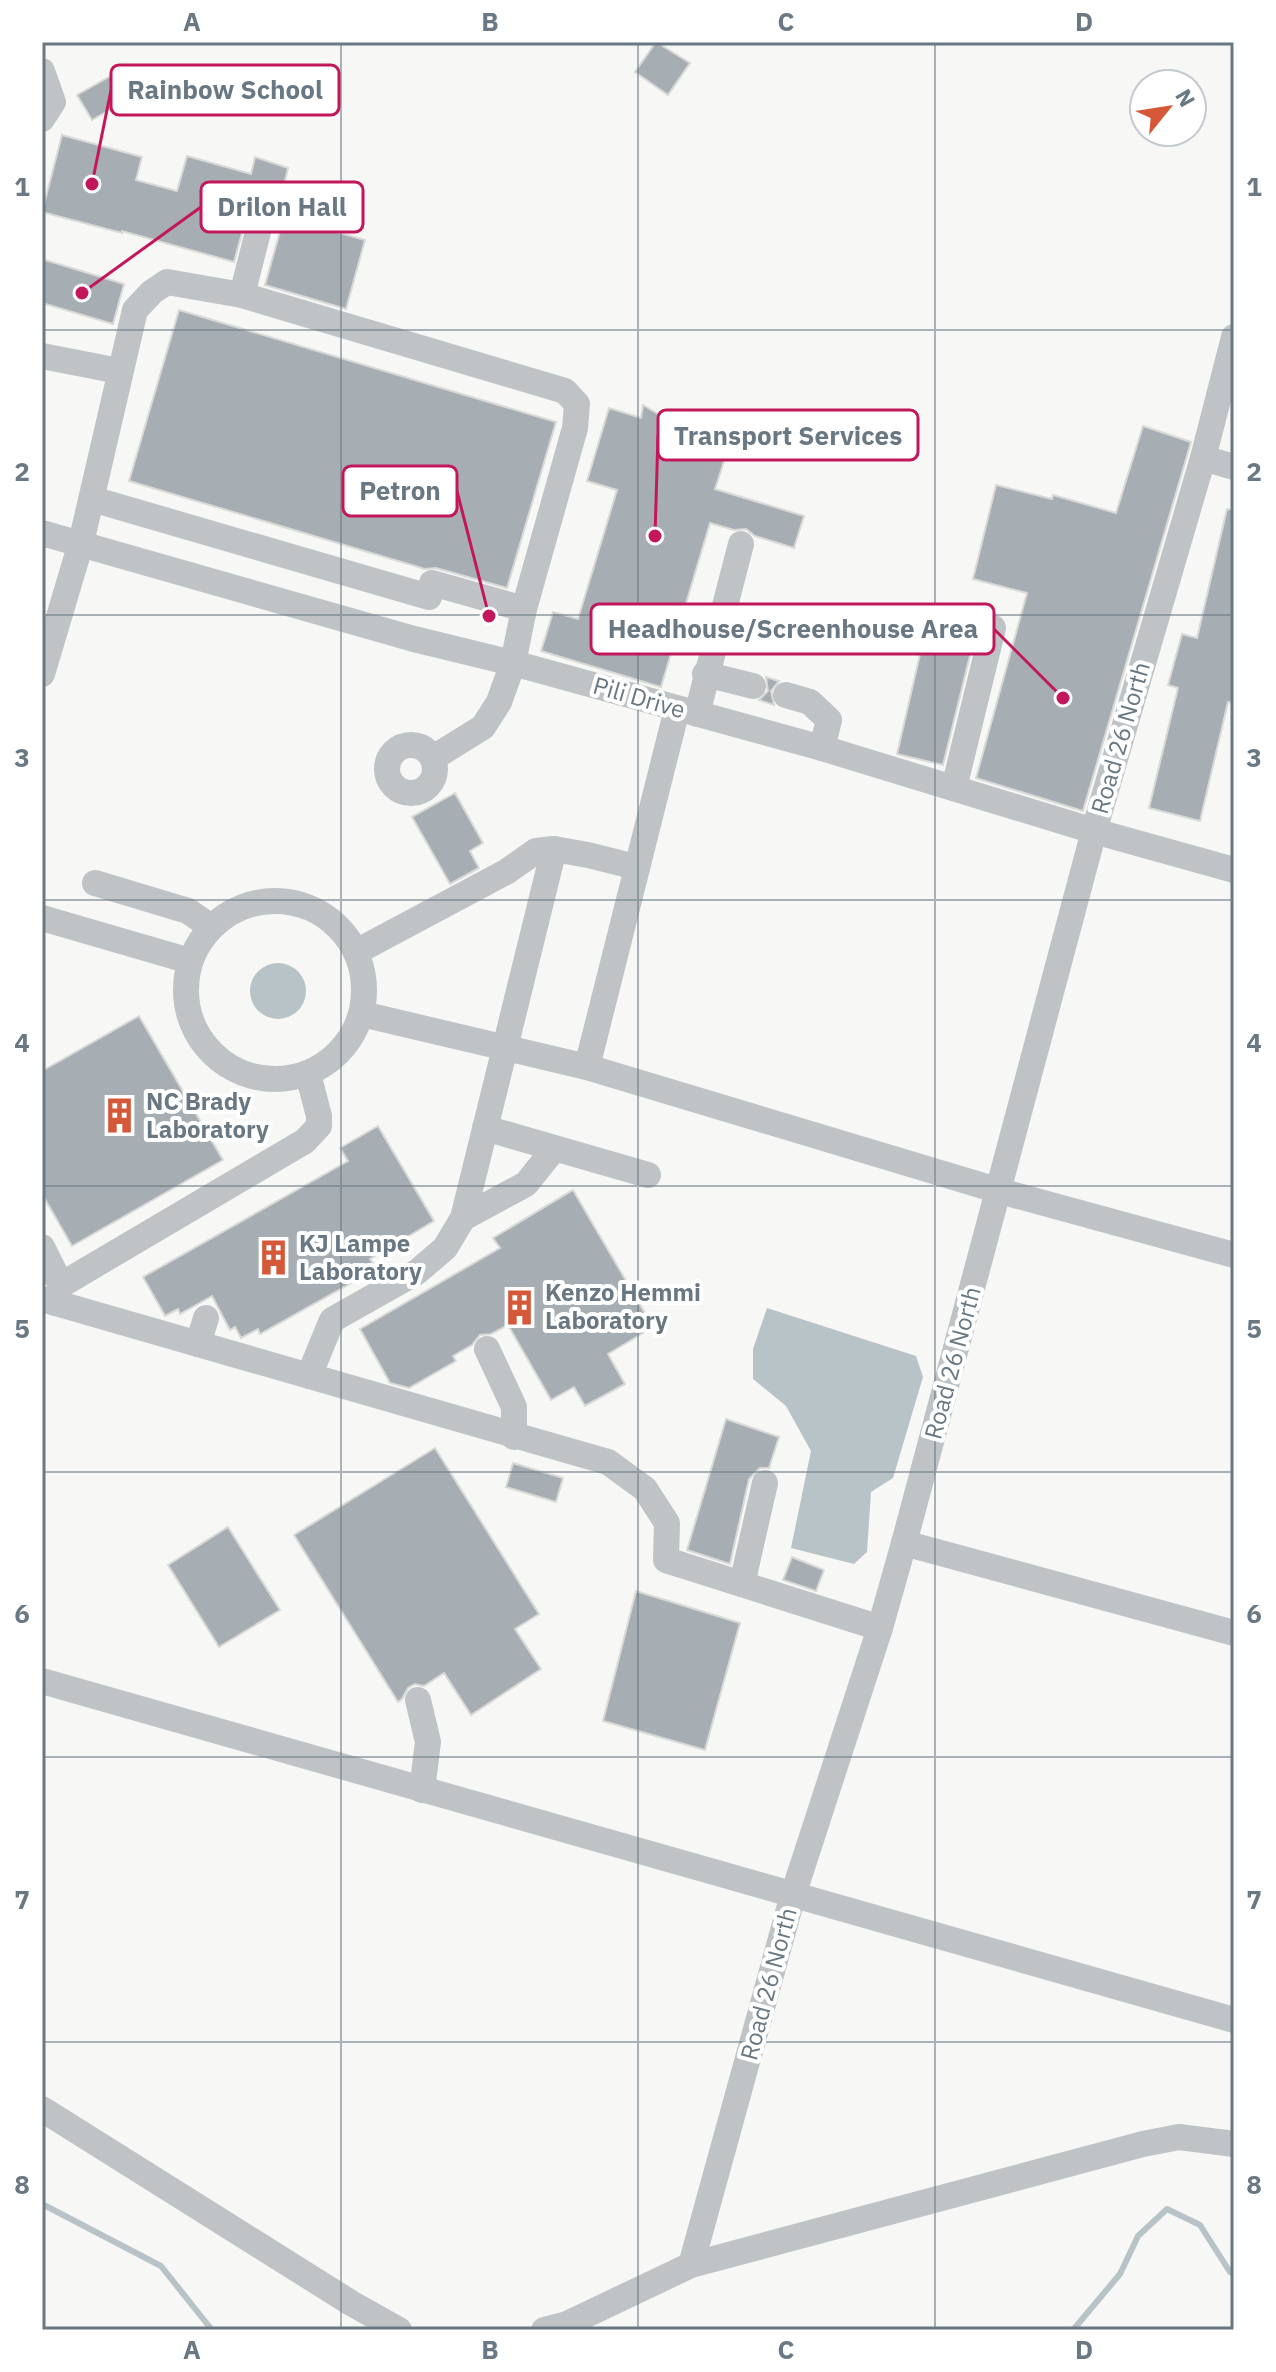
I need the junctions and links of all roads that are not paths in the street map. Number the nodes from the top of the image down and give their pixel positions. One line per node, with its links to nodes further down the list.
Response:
1 (42, 71): 2 (street)
2 (42, 119)
3 (262, 216): 4 (street)
4 (242, 295): 7 (street); 15 (street)
5 (1234, 337): 8 (street, Road 26 North)
6 (42, 356): 7 (street)
7 (119, 371): 10 (street)
8 (1203, 458): 9 (street); 27 (street, Road 26 North)
9 (1234, 467)
10 (92, 499): 12 (street); 14 (street)
11 (42, 533): 12 (street, Pili Drive)
12 (81, 543): 17 (street, Pili Drive); 19 (street)
13 (741, 544): 20 (street)
14 (429, 597): 15 (street); 17 (street)
15 (524, 609): 18 (street)
16 (993, 628): 26 (street)
17 (414, 639): 18 (street, Pili Drive)
18 (513, 663): 23 (street, Pili Drive); 25 (street)
19 (42, 674)
20 (705, 674): 21 (street); 23 (street)
21 (753, 686)
22 (786, 695): 24 (street)
23 (687, 712): 24 (street, Pili Drive); 29 (street)
24 (822, 748): 26 (street, Pili Drive)
25 (433, 758)
26 (954, 788): 27 (street, Pili Drive)
27 (1094, 831): 30 (street, Pili Drive); 43 (street, Road 26 North)
28 (554, 849): 29 (street); 34 (street); 37 (street)
29 (636, 867): 38 (street)
30 (1234, 870)
31 (95, 883): 33 (street)
32 (42, 918): 35 (street)
33 (211, 927): 34 (street); 35 (street)
34 (356, 952): 36 (street)
35 (190, 961): 39 (street)
36 (362, 1014): 37 (street); 39 (street)
37 (507, 1048): 38 (street); 40 (street)
38 (587, 1067): 43 (street)
39 (308, 1074): 47 (street)
40 (485, 1128): 41 (street); 44 (street)
41 (554, 1149): 42 (street); 44 (street)
42 (648, 1175)
43 (1000, 1191): 46 (street); 54 (street, Road 26 North)
44 (463, 1218): 51 (street)
45 (42, 1247): 47 (street)
46 (1234, 1255)
47 (53, 1296): 49 (street)
48 (206, 1318): 49 (street)
49 (198, 1344): 51 (street)
50 (487, 1349): 52 (street)
51 (309, 1376): 52 (street)
52 (514, 1437): 55 (street)
53 (765, 1483): 55 (street)
54 (904, 1543): 56 (street, Road 26 North); 57 (street)
55 (742, 1584): 56 (street)
56 (880, 1628): 61 (street, Road 26 North)
57 (1234, 1633)
58 (42, 1681): 60 (street)
59 (418, 1700): 60 (street)
60 (422, 1790): 61 (street)
61 (793, 1895): 62 (street); 65 (street, Road 26 North)
62 (1234, 2020)
63 (42, 2109): 66 (street)
64 (1234, 2144): 65 (street)
65 (691, 2265): 67 (street)
66 (399, 2330)
67 (544, 2330)

